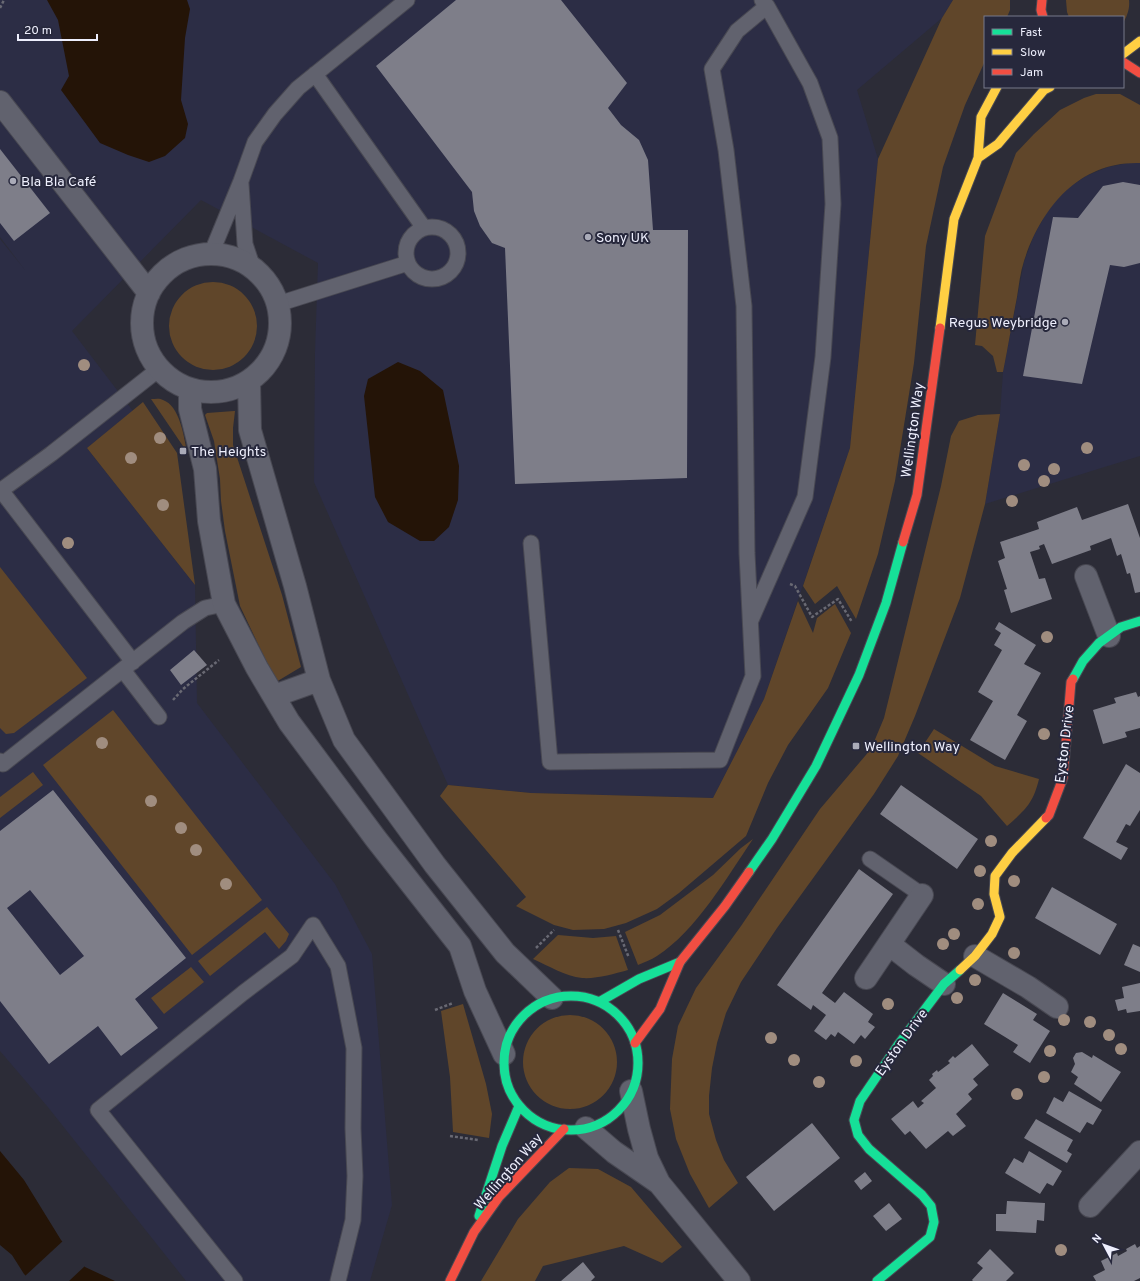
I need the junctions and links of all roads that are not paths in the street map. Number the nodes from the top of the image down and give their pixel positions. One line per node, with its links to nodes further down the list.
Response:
1 (407, 0): 9 (lane)
2 (1042, 0): 4 (street)
3 (764, 3): 29 (lane); 29 (lane)
4 (1040, 15)
5 (1140, 41): 6 (street)
6 (1124, 53)
7 (1124, 63): 8 (street)
8 (1140, 73)
9 (315, 74): 14 (lane); 15 (lane)
10 (996, 88): 13 (street, Wellington Way)
11 (1048, 88): 13 (street)
12 (0, 102): 19 (street)
13 (978, 158): 40 (street, Wellington Way)
14 (241, 181): 16 (lane); 18 (lane)
15 (424, 228): 17 (lane); 17 (lane)
16 (211, 254): 18 (street); 19 (street)
17 (408, 263): 20 (lane)
18 (253, 268): 20 (street)
19 (149, 293): 21 (street)
20 (278, 304): 22 (street)
21 (160, 369): 23 (street); 24 (lane)
22 (249, 381): 23 (street); 32 (street)
23 (190, 389): 27 (street)
24 (0, 490): 31 (lane)
25 (531, 543): 29 (lane)
26 (1086, 576): 30 (street)
27 (224, 604): 31 (lane); 33 (street)
28 (1140, 621): 30 (street, Eyston Drive)
29 (750, 623)
30 (1109, 636): 39 (street, Eyston Drive)
31 (128, 666): 34 (lane); 35 (lane)
32 (319, 680): 33 (street); 43 (street)
33 (274, 696): 47 (street)
34 (159, 718)
35 (0, 761)
36 (870, 858): 37 (lane)
37 (922, 895): 38 (street)
38 (889, 944): 41 (street); 42 (street)
39 (975, 956): 42 (street, Eyston Drive); 45 (street)
40 (680, 962): 44 (street, Wellington Way); 46 (street, Wellington Way)
41 (866, 978)
42 (944, 984): 60 (street, Eyston Drive)
43 (552, 998): 44 (street, Wellington Way); 47 (street, Wellington Way)
44 (599, 1002): 46 (street, Wellington Way)
45 (1057, 1007)
46 (635, 1043): 48 (street, Wellington Way)
47 (504, 1054): 49 (street, Wellington Way)
48 (631, 1091): 50 (street, Wellington Way); 53 (street)
49 (519, 1106): 51 (street, Wellington Way); 55 (street, Wellington Way)
50 (586, 1128): 51 (street, Wellington Way); 53 (street)
51 (564, 1129): 55 (street, Wellington Way)
52 (1140, 1152): 54 (street)
53 (659, 1183): 59 (street)
54 (1090, 1206)
55 (474, 1232): 58 (street, Wellington Way)
56 (235, 1281): 57 (lane)
57 (338, 1281)
58 (450, 1281)
59 (739, 1281)
60 (877, 1281)

